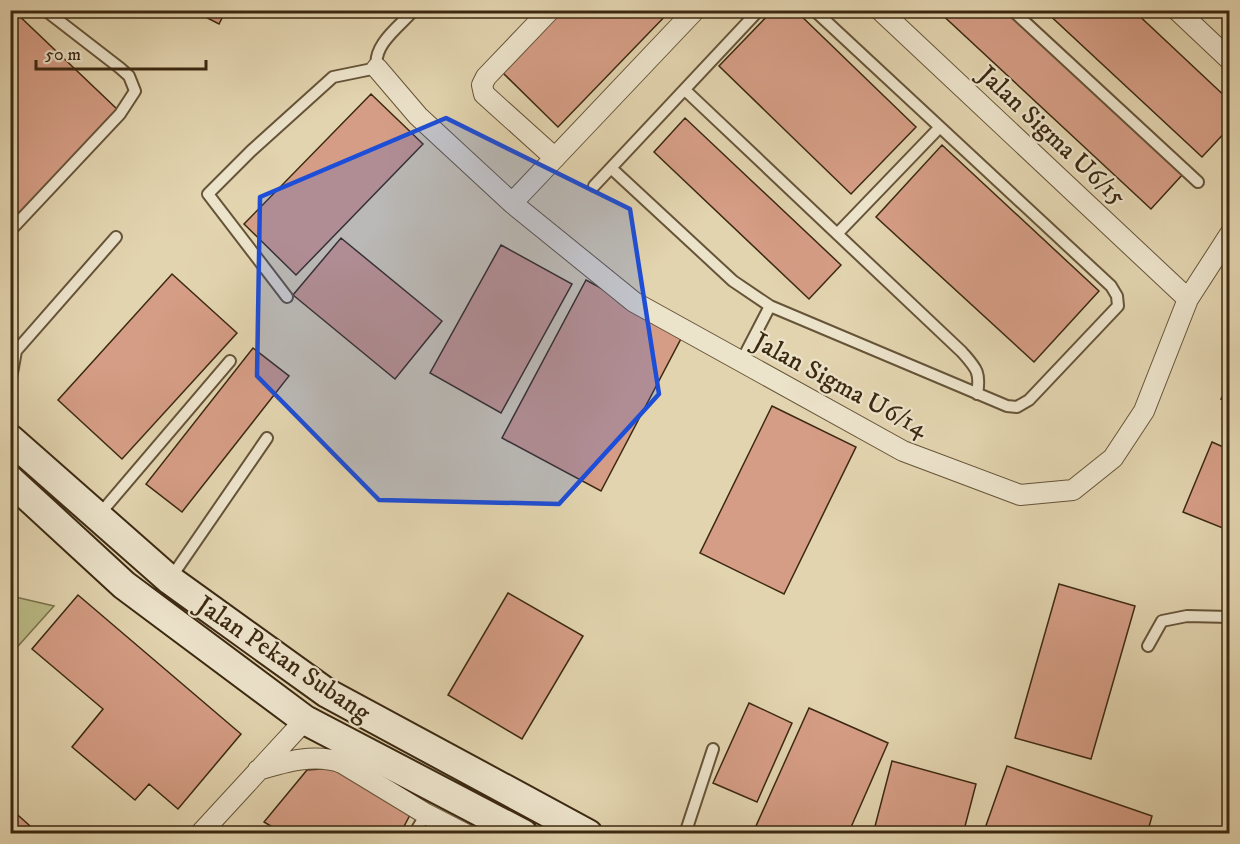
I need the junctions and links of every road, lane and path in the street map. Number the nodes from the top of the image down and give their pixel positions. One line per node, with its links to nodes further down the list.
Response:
1 (45, 10): 19 (lane)
2 (414, 10): 11 (lane)
3 (550, 10): 14 (street)
4 (695, 10): 14 (street)
5 (759, 10): 12 (lane)
6 (814, 10): 13 (lane)
7 (880, 10): 24 (street, Jalan Sigma U6/15)
8 (1012, 10): 16 (lane)
9 (1177, 10): 10 (street)
10 (1230, 60)
11 (377, 68): 18 (street, Jalan Sigma U6/14); 23 (lane)
12 (685, 90): 15 (lane); 20 (lane)
13 (940, 128): 20 (lane); 29 (lane)
14 (555, 158): 18 (street)
15 (611, 168): 17 (lane); 25 (lane)
16 (1198, 182)
17 (594, 186)
18 (512, 203): 27 (street, Jalan Sigma U6/14)
19 (10, 231)
20 (837, 234): 29 (lane)
21 (1230, 234): 24 (street, Jalan Sigma U6/14)
22 (116, 237): 28 (lane)
23 (287, 297)
24 (1188, 299): 27 (street, Jalan Sigma U6/14)
25 (770, 306): 27 (lane); 29 (lane)
26 (230, 361): 33 (lane)
27 (741, 362)
28 (10, 384)
29 (977, 394)
30 (267, 438): 34 (lane)
31 (10, 439): 33 (main road, Jalan Pekan Subang)
32 (10, 480): 37 (main road, Jalan Pekan Subang)
33 (96, 517): 34 (main road, Jalan Pekan Subang)
34 (170, 580): 45 (main road, Jalan Pekan Subang)
35 (1230, 617): 36 (lane)
36 (1148, 646)
37 (305, 720): 39 (street); 44 (main road, Jalan Pekan Subang)
38 (713, 749): 46 (lane)
39 (258, 771): 40 (street); 41 (street)
40 (426, 814): 42 (lane); 43 (street)
41 (200, 834)
42 (414, 834)
43 (465, 834)
44 (523, 834)
45 (588, 834)
46 (685, 834)

